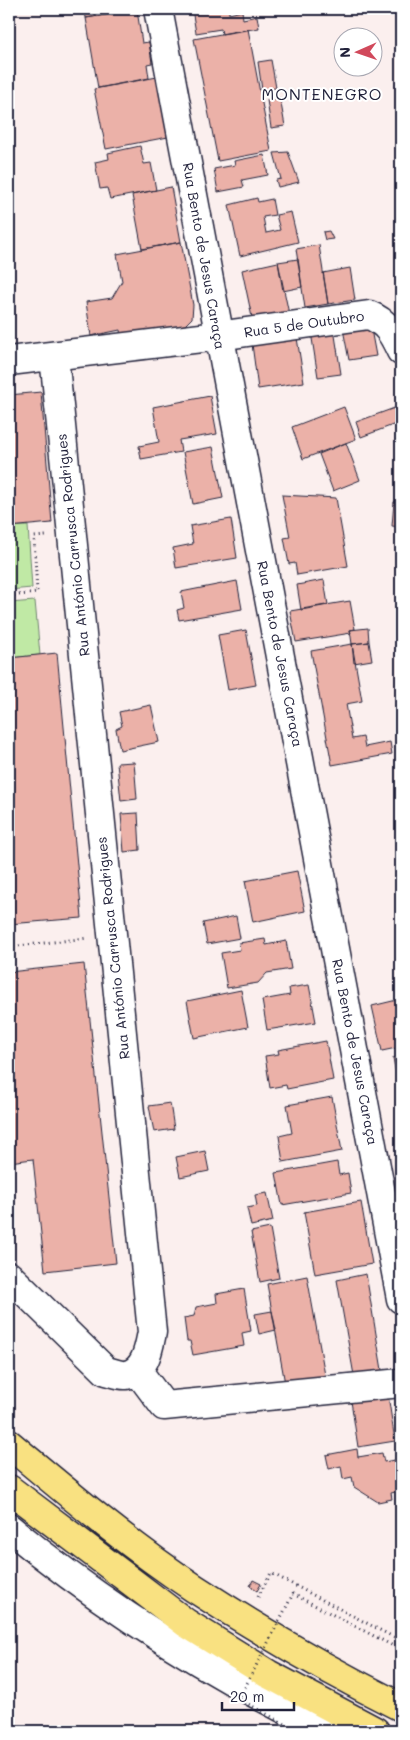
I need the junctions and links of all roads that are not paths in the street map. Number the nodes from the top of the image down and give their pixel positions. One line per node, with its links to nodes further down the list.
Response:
1 (158, 9): 2 (street, Rua Bento de Jesus Caraça)
2 (218, 336): 3 (street, Rua 5 de Outubro); 4 (street, Rua 5 de Outubro); 7 (street, Rua Bento de Jesus Caraça)
3 (401, 351)
4 (54, 356): 5 (street, Rua 5 de Outubro); 8 (street, Rua António Carrusca Rodrigues)
5 (9, 361)
6 (9, 1276): 8 (street)
7 (401, 1299)
8 (137, 1370): 9 (street)
9 (401, 1383)
10 (9, 1444): 13 (main road)
11 (9, 1489): 15 (main road)
12 (9, 1528): 14 (street)
13 (396, 1702)
14 (328, 1731)
15 (376, 1731)

